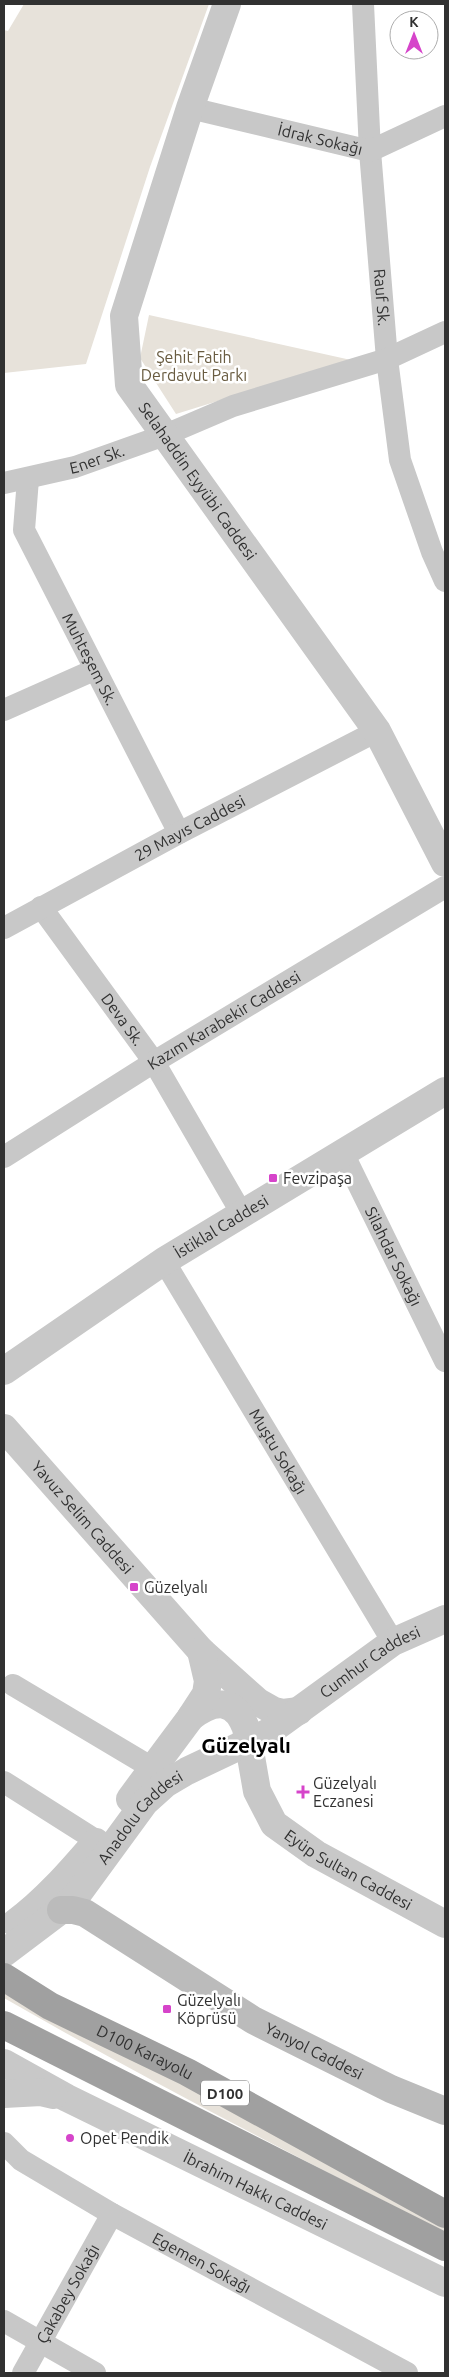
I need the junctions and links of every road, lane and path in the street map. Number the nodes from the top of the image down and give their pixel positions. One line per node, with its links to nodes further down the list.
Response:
1 (227, 4): 3 (street, Selahaddin Eyyübi Caddesi)
2 (363, 4): 5 (street, Rauf Sk.)
3 (190, 108): 5 (street, İdrak Sokağı); 8 (street, Selahaddin Eyyübi Caddesi)
4 (445, 116): 5 (street, İdrak Sokağı)
5 (370, 151): 7 (street, Rauf Sk.)
6 (445, 332): 7 (street, Ener Sk.)
7 (387, 359): 8 (street, Ener Sk.); 11 (street, Rauf Sk.)
8 (166, 435): 9 (street, Ener Sk.); 15 (street, Selahaddin Eyyübi Caddesi)
9 (28, 479): 10 (street, Ener Sk.); 13 (street, Muhteşem Sk.)
10 (4, 484)
11 (438, 549): 12 (street, Rauf Sk.)
12 (445, 581)
13 (94, 670): 14 (street); 16 (street, Muhteşem Sk.)
14 (4, 710)
15 (377, 731): 16 (street, 29 Mayıs Caddesi); 17 (street, Selahaddin Eyyübi Caddesi)
16 (178, 834): 19 (street, 29 Mayıs Caddesi)
17 (445, 863)
18 (445, 887): 21 (street, Kazım Karabekir Caddesi)
19 (41, 908): 20 (street, 29 Mayıs Caddesi); 21 (street, Deva Sk.)
20 (4, 928)
21 (154, 1062): 24 (street, Kazım Karabekir Caddesi); 25 (street, Deva Sk.)
22 (445, 1091): 23 (street, İstiklal Caddesi)
23 (342, 1153): 25 (street, İstiklal Caddesi); 27 (street, Silahdar Sokağı)
24 (4, 1157)
25 (242, 1214): 26 (street, İstiklal Caddesi)
26 (164, 1261): 28 (street, İstiklal Caddesi); 31 (street, Muştu Sokağı)
27 (445, 1361)
28 (4, 1371)
29 (4, 1428): 32 (street, Yavuz Selim Caddesi)
30 (445, 1619): 31 (street, Cumhur Caddesi)
31 (393, 1642): 34 (street, Cumhur Caddesi)
32 (201, 1651): 34 (street, Yavuz Selim Caddesi); 35 (street, Anadolu Caddesi)
33 (13, 1685): 37 (street)
34 (299, 1711): 36 (street, Anadolu Caddesi)
35 (191, 1717): 36 (street); 37 (street, Anadolu Caddesi)
36 (244, 1740): 40 (street, Anadolu Caddesi); 41 (street, Eyüp Sultan Caddesi)
37 (154, 1768): 39 (street, Anadolu Caddesi)
38 (4, 1782): 39 (street)
39 (96, 1841): 40 (street, Anadolu Caddesi)
40 (49, 1912): 42 (street, Anadolu Caddesi); 43 (street, Anadolu Caddesi); 49 (main road, Yanyol Caddesi)
41 (445, 1924)
42 (4, 1931)
43 (4, 1953)
44 (4, 1977): 52 (highway, D100 Karayolu / D100)
45 (4, 2025): 53 (highway, D100)
46 (4, 2062): 48 (street)
47 (4, 2094): 48 (street)
48 (67, 2098): 54 (street, İbrahim Hakkı Caddesi)
49 (445, 2111)
50 (4, 2143): 51 (street, Egemen Sokağı)
51 (112, 2214): 56 (street, Çakabey Sokağı); 59 (street, Egemen Sokağı)
52 (445, 2214)
53 (445, 2247)
54 (445, 2283)
55 (4, 2321): 56 (street)
56 (41, 2342): 57 (street, Çakabey Sokağı); 58 (street)
57 (24, 2373)
58 (95, 2373)
59 (407, 2373)

